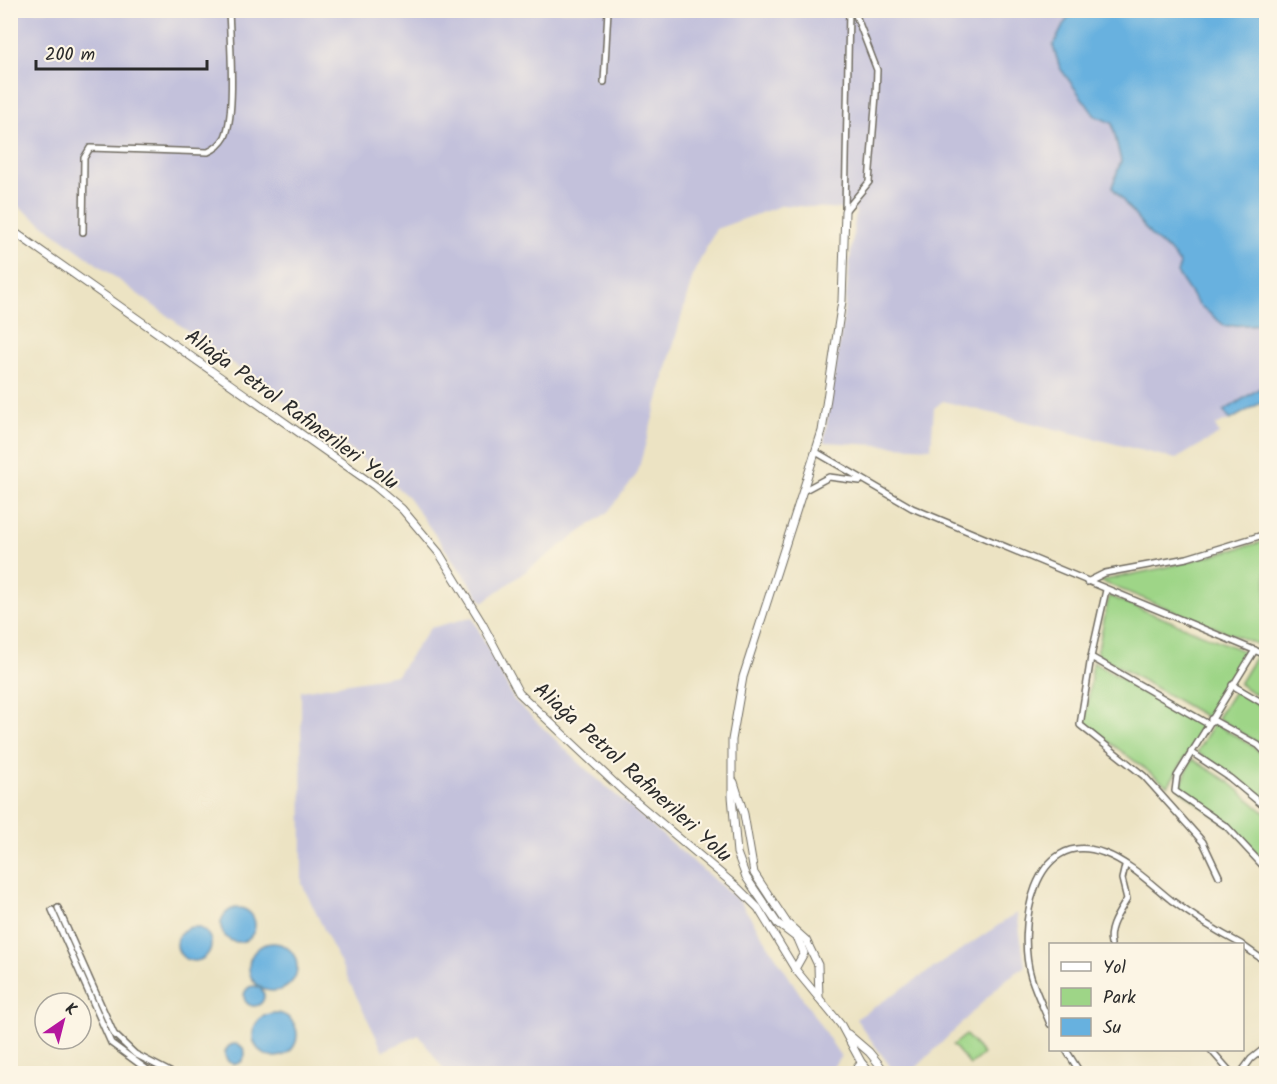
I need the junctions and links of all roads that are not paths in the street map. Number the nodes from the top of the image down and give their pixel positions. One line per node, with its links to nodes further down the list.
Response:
1 (230, 10): 8 (street)
2 (608, 10): 5 (street)
3 (849, 10): 6 (street)
4 (854, 10): 6 (street)
5 (604, 82)
6 (845, 211): 9 (street)
7 (10, 229): 38 (street, Aliağa Petrol Rafinerileri Yolu)
8 (83, 232)
9 (816, 452): 10 (street); 11 (street)
10 (868, 483): 11 (street); 13 (street)
11 (803, 491): 23 (street)
12 (1266, 534): 13 (street)
13 (1087, 582): 14 (street)
14 (1106, 590): 15 (street); 17 (street)
15 (1254, 650): 16 (street); 18 (street)
16 (1266, 655)
17 (1091, 657): 20 (street); 27 (street)
18 (1232, 685): 19 (street); 20 (street)
19 (1266, 705)
20 (1210, 721): 21 (street); 22 (street)
21 (1191, 752): 24 (street); 26 (street)
22 (1266, 753)
23 (733, 776): 28 (street); 29 (street)
24 (1266, 808)
25 (1125, 866): 34 (street); 35 (street); 40 (street)
26 (1266, 868)
27 (1219, 876)
28 (761, 883): 29 (street); 30 (street)
29 (753, 888): 31 (street)
30 (769, 895): 31 (street); 32 (street)
31 (761, 900): 33 (street)
32 (777, 908): 33 (street); 39 (street)
33 (770, 912): 38 (street)
34 (1110, 943)
35 (1238, 943)
36 (1244, 946): 37 (street)
37 (1266, 962)
38 (795, 969): 39 (street, Aliağa Petrol Rafinerileri Yolu)
39 (819, 998): 41 (street, Aliağa Petrol Rafinerileri Yolu)
40 (1049, 1022)
41 (844, 1030): 45 (street); 50 (street)
42 (1266, 1047): 53 (street)
43 (1067, 1051): 51 (street)
44 (1212, 1051): 52 (street)
45 (861, 1062): 48 (street); 49 (street)
46 (153, 1074): 47 (street)
47 (174, 1074)
48 (851, 1074)
49 (871, 1074)
50 (887, 1074)
51 (1081, 1074)
52 (1232, 1074)
53 (1240, 1074)

